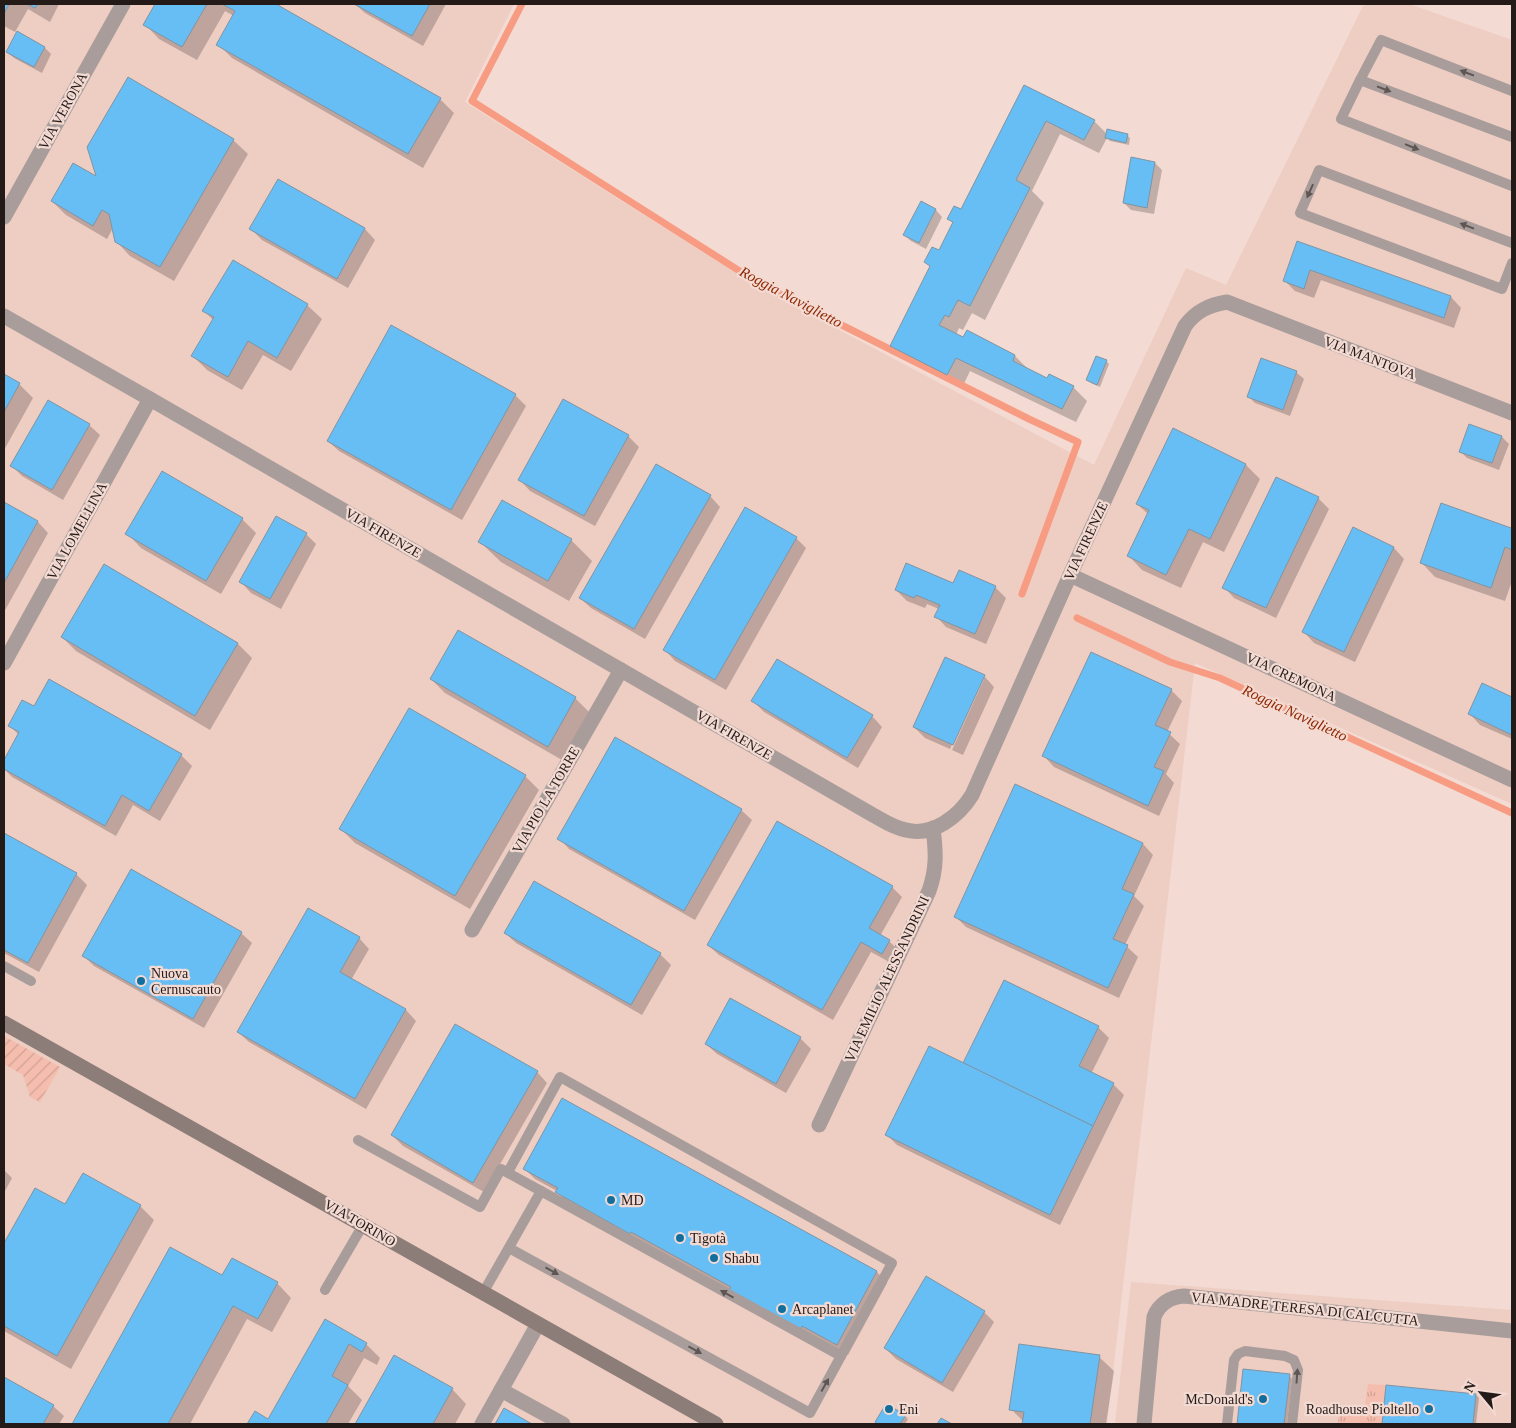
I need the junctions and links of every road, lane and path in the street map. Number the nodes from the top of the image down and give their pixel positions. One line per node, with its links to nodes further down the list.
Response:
1 (123, 4): 6 (street, VIA VERONA)
2 (1360, 80): 3 (lane, one-way to 2); 4 (lane, one-way to 4); 5 (lane, one-way to 5)
3 (1512, 91)
4 (1512, 137)
5 (1512, 186)
6 (4, 217)
7 (1512, 243): 8 (lane, one-way to 8)
8 (1512, 263)
9 (1227, 302): 12 (street, VIA MANTOVA); 13 (street, VIA FIRENZE)
10 (4, 316): 11 (street, VIA FIRENZE)
11 (150, 399): 14 (street, VIA LOMELLINA); 15 (street, VIA FIRENZE)
12 (1512, 413)
13 (1070, 575): 16 (street, VIA CREMONA); 17 (street, VIA FIRENZE)
14 (4, 663)
15 (621, 670): 17 (street, VIA FIRENZE); 18 (street, VIA PIO LA TORRE)
16 (1512, 780)
17 (933, 828): 22 (street, VIA EMILIO ALESSANDRINI)
18 (472, 930)
19 (4, 966): 20 (lane)
20 (31, 981)
21 (4, 1023): 26 (street, VIA TORINO)
22 (819, 1125)
23 (358, 1140): 24 (lane)
24 (508, 1172): 25 (lane); 32 (lane)
25 (541, 1191): 27 (lane); 32 (lane, one-way to 25)
26 (363, 1225): 28 (lane); 29 (street, VIA TORINO)
27 (509, 1248): 29 (lane); 32 (lane, one-way to 32)
28 (325, 1290)
29 (484, 1293): 30 (street, VIA TORINO)
30 (538, 1324): 33 (street); 36 (street, VIA TORINO)
31 (1512, 1331): 37 (street, VIA MADRE TERESA DI CALCUTTA)
32 (840, 1356)
33 (501, 1390): 34 (street); 35 (street)
34 (482, 1424)
35 (563, 1424)
36 (716, 1424)
37 (1144, 1424)
38 (1227, 1424): 39 (lane, one-way to 38)
39 (1292, 1424)

